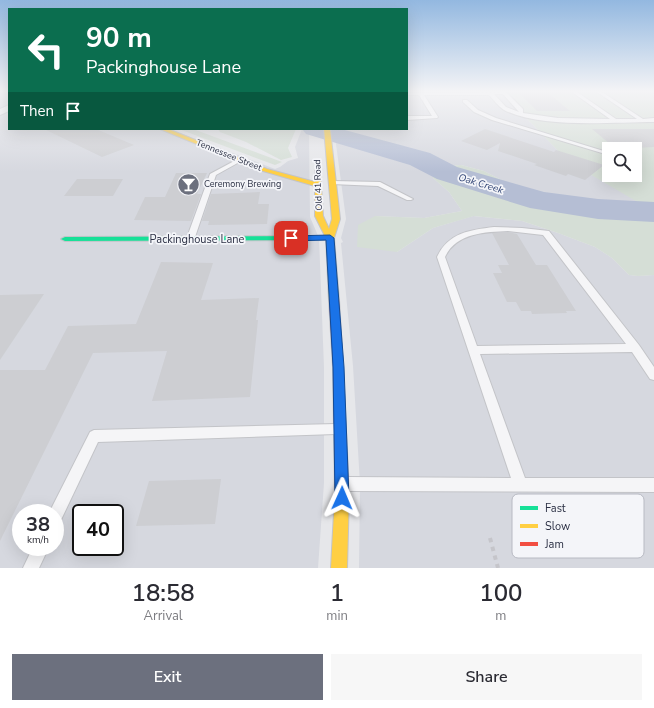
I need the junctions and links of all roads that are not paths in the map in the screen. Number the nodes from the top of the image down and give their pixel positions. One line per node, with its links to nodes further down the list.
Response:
1 (495, 119): 7 (lane)
2 (508, 119): 7 (lane)
3 (543, 119): 4 (lane)
4 (614, 120): 5 (lane)
5 (642, 120): 6 (lane)
6 (654, 120)
7 (501, 121): 10 (lane)
8 (165, 130): 11 (street, Tennessee Street)
9 (327, 130): 13 (street, Old 41 Road)
10 (602, 151)
11 (240, 160): 14 (street, Tennessee Street); 18 (lane)
12 (318, 164): 14 (street, Old 41 Road)
13 (333, 183): 15 (lane); 16 (street, Old 41 Road)
14 (318, 185): 16 (street, Old 41 Road)
15 (409, 198)
16 (330, 238): 18 (street, Packinghouse Lane); 22 (street, Old 41 Road)
17 (64, 239): 18 (street, Packinghouse Lane)
18 (190, 240)
19 (635, 348): 20 (lane); 20 (lane); 21 (lane)
20 (474, 350): 24 (lane)
21 (654, 376)
22 (340, 429): 23 (street, Old 41 Road); 26 (lane)
23 (342, 484): 24 (lane); 29 (street, Old 41 Road)
24 (520, 484): 25 (lane)
25 (654, 485)
26 (61, 504)
27 (36, 556): 28 (lane)
28 (30, 568)
29 (338, 568)

